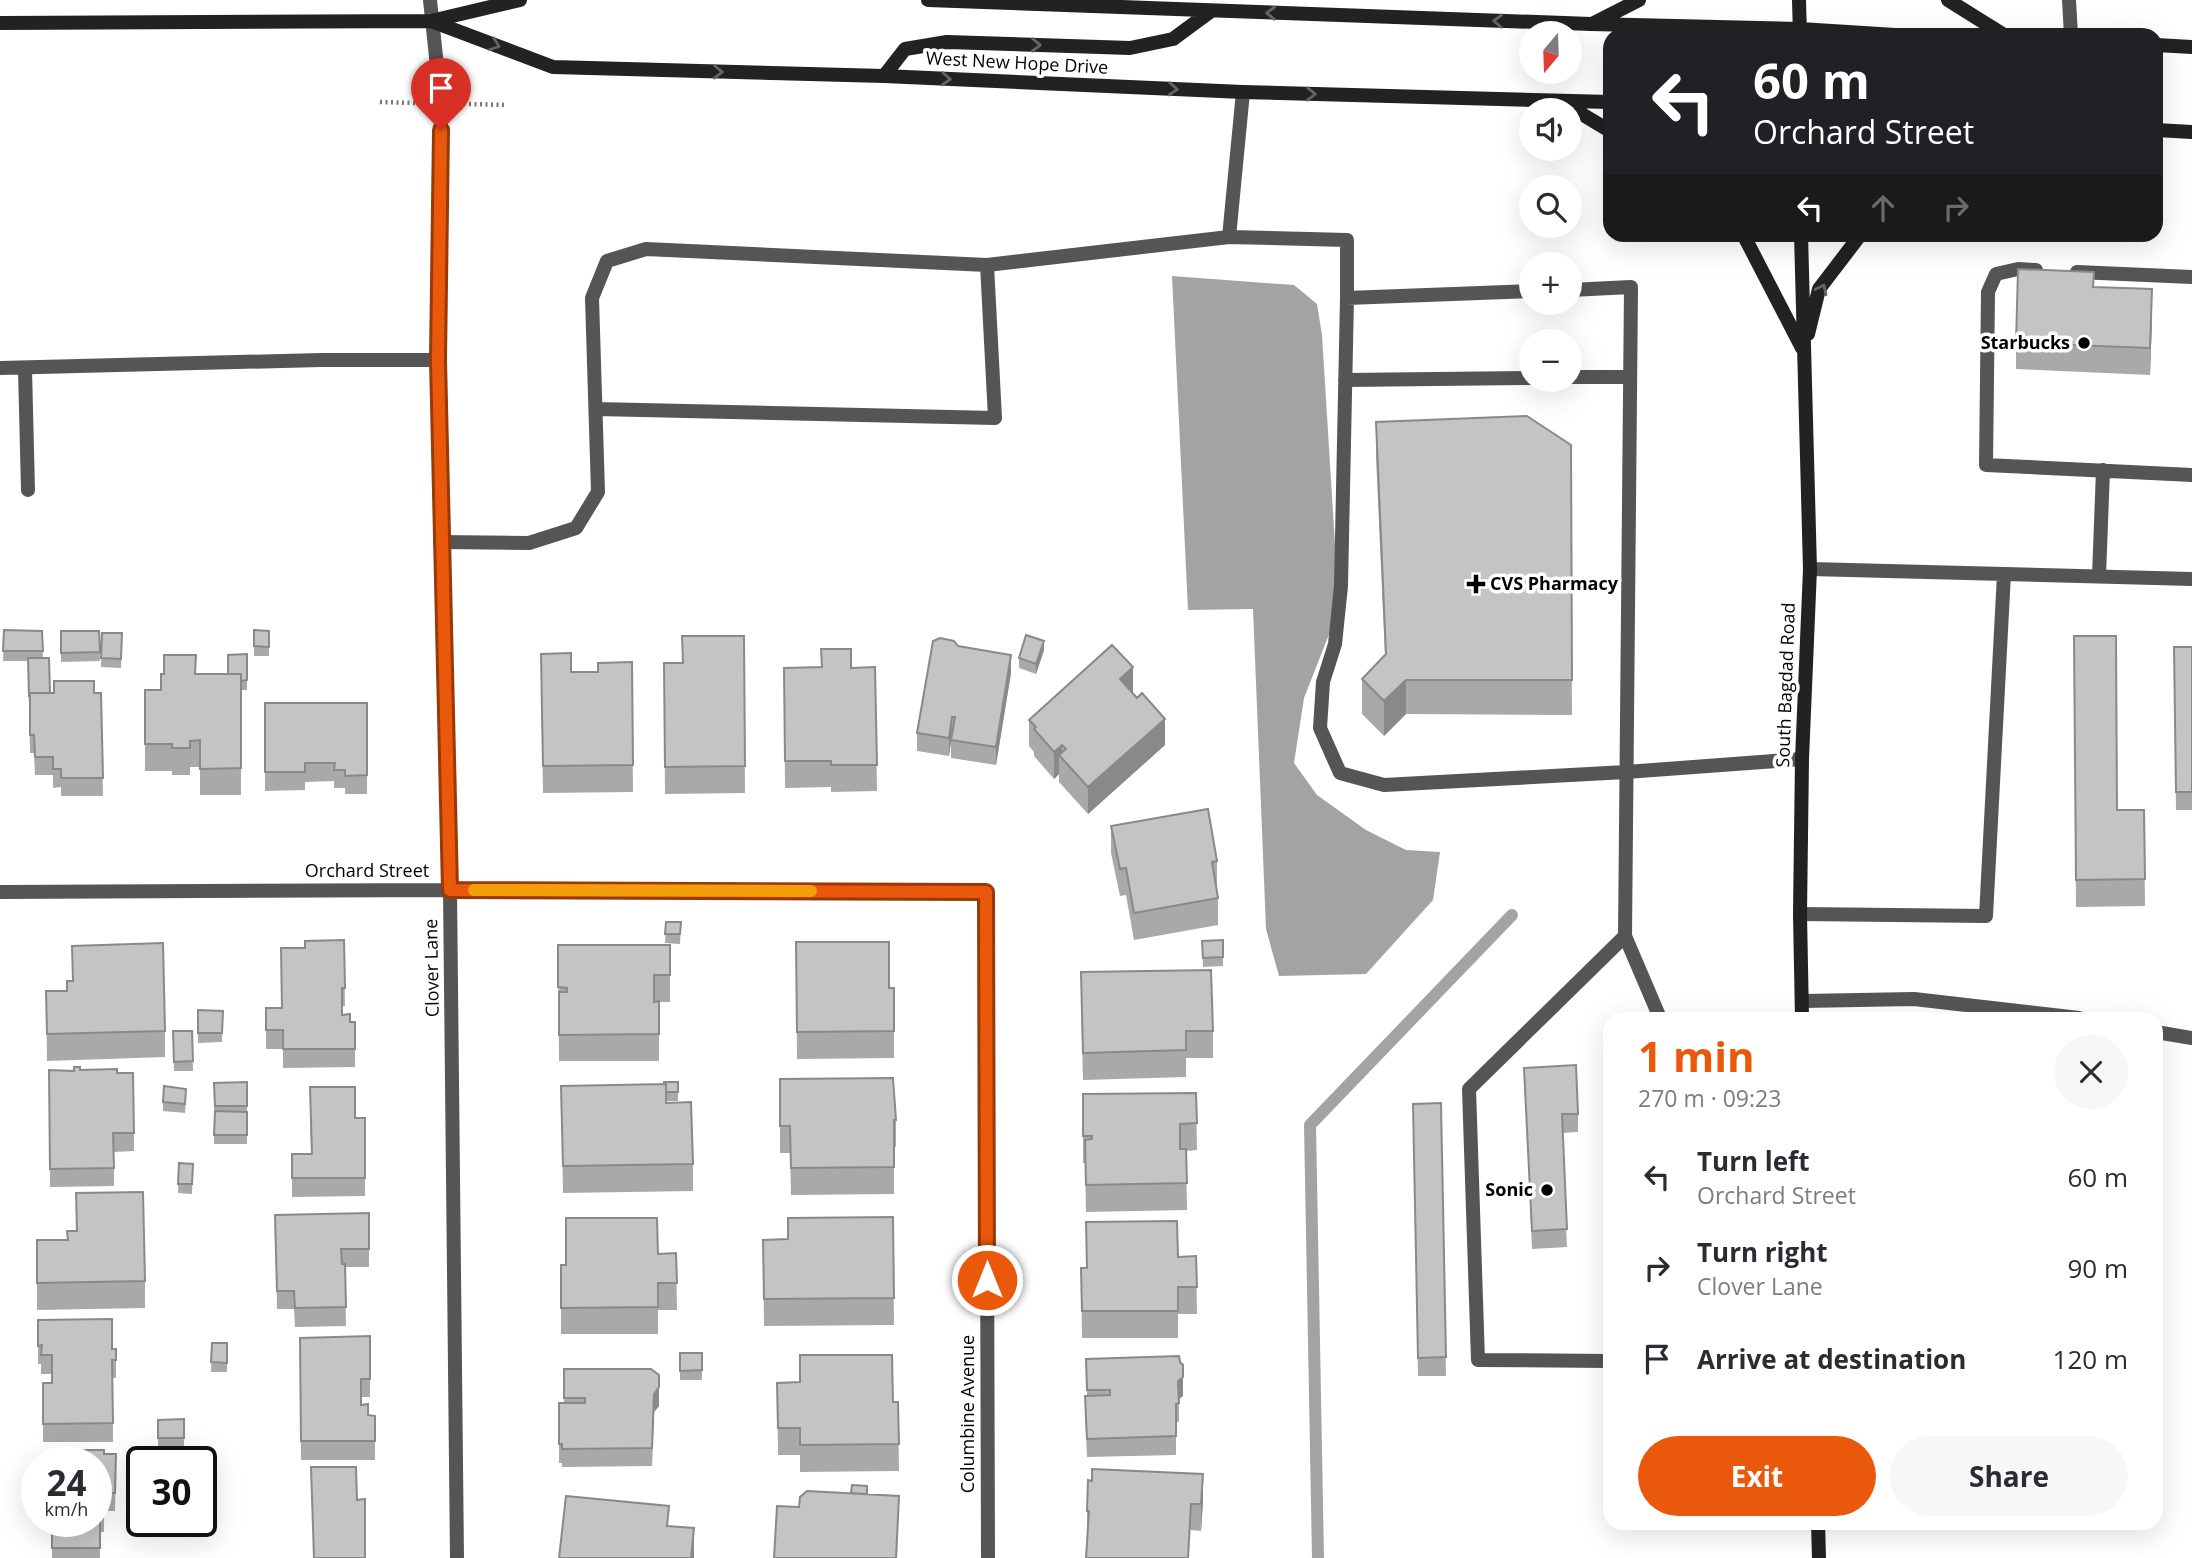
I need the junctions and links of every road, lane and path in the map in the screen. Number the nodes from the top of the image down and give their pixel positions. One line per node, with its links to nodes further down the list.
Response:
1 (430, 0): 9 (street, Clover Lane)
2 (520, 0): 9 (main road, West New Hope Drive)
3 (928, 0): 8 (main road)
4 (1639, 0): 11 (main road)
5 (1799, 0): 13 (main road)
6 (1948, 0): 14 (main road)
7 (2069, 0): 15 (street)
8 (1212, 6): 11 (main road, one-way to 8); 18 (main road, one-way to 8)
9 (431, 21): 10 (main road, West New Hope Drive); 18 (main road, West New Hope Drive, one-way to 18); 37 (street, Clover Lane)
10 (0, 23)
11 (1591, 24): 12 (main road)
12 (1696, 28)
13 (1800, 28)
14 (1993, 28)
15 (2071, 28)
16 (2163, 45): 17 (main road)
17 (2192, 47)
18 (884, 76): 19 (main road, West New Hope Drive, one-way to 19)
19 (1243, 92): 20 (main road, West New Hope Drive, one-way to 20); 27 (street)
20 (1519, 98)
21 (1582, 100): 22 (main road, West New Hope Drive)
22 (1603, 102)
23 (1582, 115): 24 (main road)
24 (1603, 127)
25 (2163, 130): 26 (main road)
26 (2192, 132)
27 (1229, 237): 31 (street); 35 (street)
28 (1747, 242): 36 (main road)
29 (1801, 242): 36 (main road)
30 (1855, 242): 36 (main road, one-way to 30)
31 (987, 265): 44 (street); 44 (street)
32 (2192, 277): 45 (street)
33 (1582, 289): 41 (street)
34 (1519, 291): 35 (street)
35 (1347, 298): 43 (street)
36 (1804, 353): 49 (main road, South Bagdad Road)
37 (438, 360): 39 (street); 48 (street, Clover Lane)
38 (0, 368): 39 (street)
39 (24, 369): 47 (street)
40 (1582, 377): 41 (street)
41 (1630, 377): 54 (street)
42 (1519, 378): 43 (street)
43 (1346, 380): 54 (street)
44 (596, 410): 48 (street)
45 (2103, 470): 46 (street); 51 (street)
46 (2192, 475)
47 (29, 490)
48 (440, 542): 55 (street, Clover Lane)
49 (1810, 569): 50 (street); 53 (main road, South Bagdad Road)
50 (2004, 574): 51 (street); 58 (street)
51 (2099, 576): 52 (street)
52 (2192, 579)
53 (1802, 759): 54 (street); 58 (main road, South Bagdad Road)
54 (1626, 772): 59 (street)
55 (450, 890): 56 (street, Orchard Street); 57 (street, Orchard Street); 68 (street, Clover Lane)
56 (0, 892)
57 (986, 892): 69 (street, Columbine Avenue)
58 (1800, 914): 60 (main road, South Bagdad Road)
59 (1625, 936): 61 (street); 66 (street)
60 (1802, 1001): 62 (main road, South Bagdad Road); 63 (street)
61 (1657, 1012)
62 (1802, 1012)
63 (2027, 1012)
64 (2163, 1033): 65 (street)
65 (2192, 1038)
66 (1603, 1361)
67 (1818, 1530): 70 (main road)
68 (457, 1558)
69 (988, 1558)
70 (1819, 1558)

